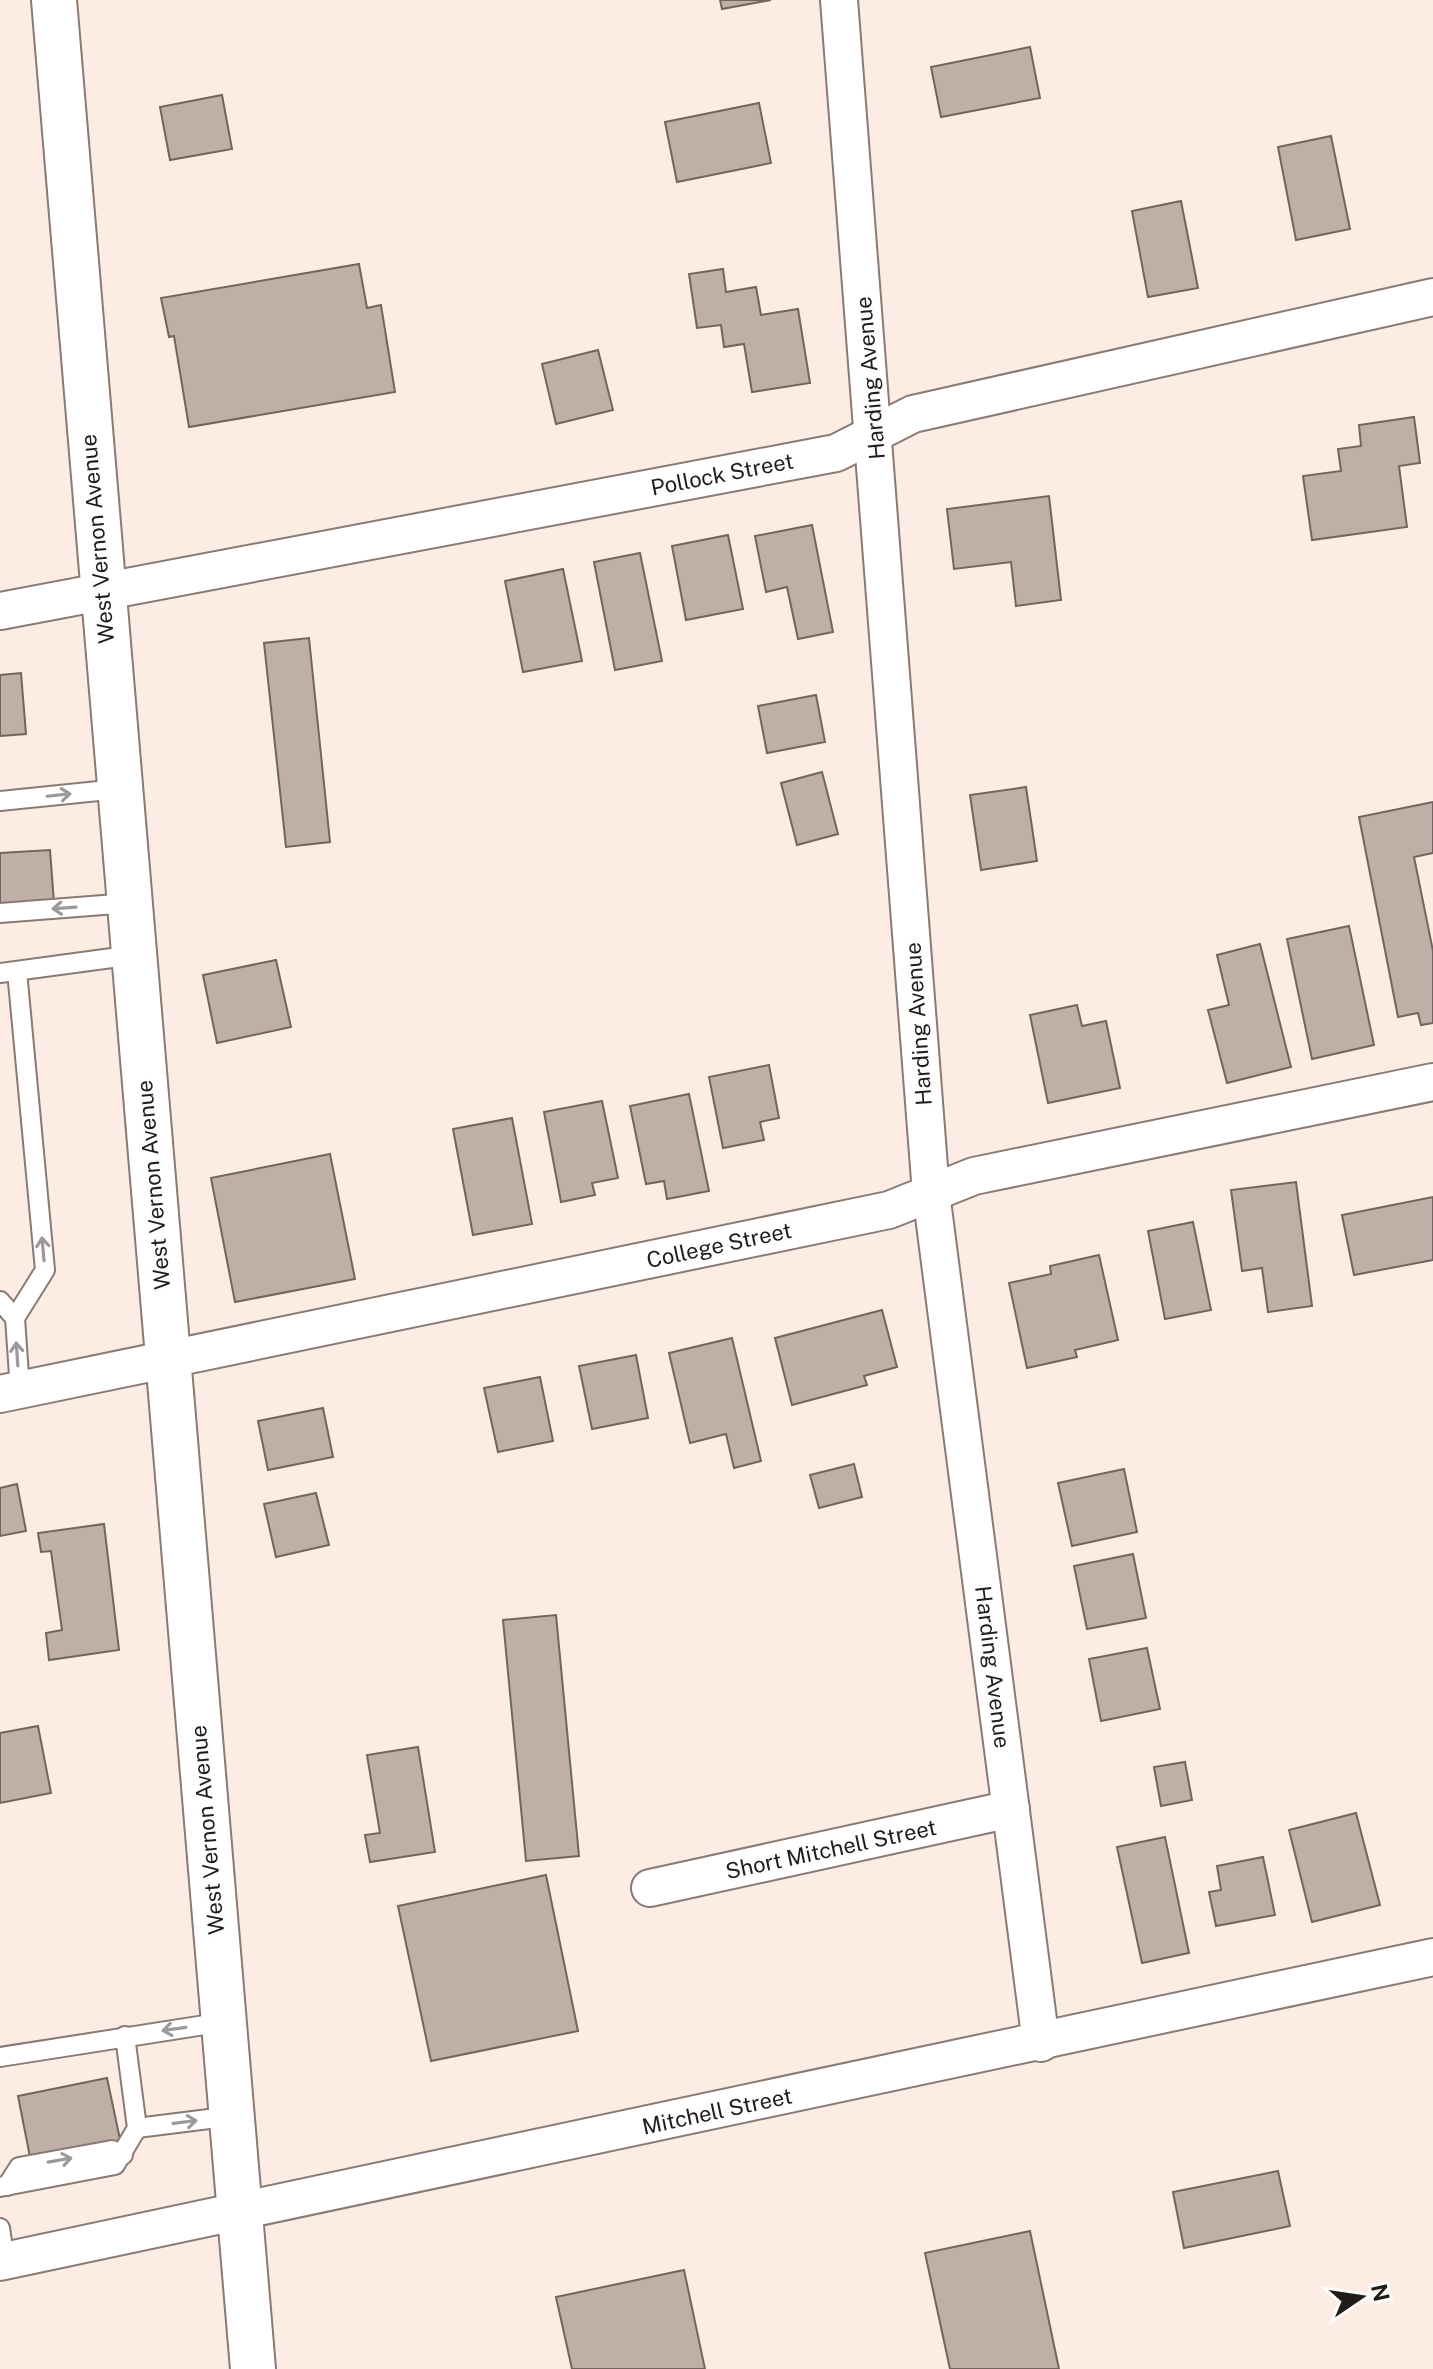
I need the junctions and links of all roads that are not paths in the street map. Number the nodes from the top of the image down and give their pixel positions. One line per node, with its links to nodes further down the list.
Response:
1 (54, 0): 5 (main road, West Vernon Avenue)
2 (839, 0): 4 (street, Harding Avenue)
3 (1433, 297): 4 (street, Pollock Street)
4 (874, 434): 5 (street, Pollock Street); 14 (street, Harding Avenue)
5 (101, 592): 6 (street, Pollock Street); 7 (main road, West Vernon Avenue)
6 (0, 611)
7 (118, 789): 8 (lane, one-way to 7); 9 (main road, West Vernon Avenue)
8 (0, 801)
9 (129, 903): 10 (lane, one-way to 10); 11 (main road, West Vernon Avenue)
10 (0, 913)
11 (134, 955): 12 (lane); 17 (main road, West Vernon Avenue)
12 (9, 972): 16 (lane, one-way to 12)
13 (1433, 1082): 14 (street, College Street)
14 (931, 1193): 17 (street, College Street); 19 (street, Harding Avenue)
15 (0, 1301): 16 (lane)
16 (15, 1318): 18 (lane, one-way to 16)
17 (169, 1360): 18 (street, College Street); 22 (main road, West Vernon Avenue)
18 (10, 1392)
19 (1011, 1809): 20 (street, Short Mitchell Street); 24 (street, Harding Avenue)
20 (650, 1888)
21 (1433, 1957): 24 (street, Mitchell Street)
22 (224, 2022): 23 (lane, one-way to 23); 26 (main road, West Vernon Avenue)
23 (125, 2036): 25 (lane); 27 (lane)
24 (1041, 2043): 29 (street, Mitchell Street)
25 (0, 2057)
26 (233, 2116): 27 (lane, one-way to 26); 29 (main road, West Vernon Avenue)
27 (137, 2128): 28 (lane)
28 (3, 2186)
29 (241, 2210): 30 (street, Mitchell Street); 31 (main road, West Vernon Avenue)
30 (2, 2250)
31 (253, 2369)

